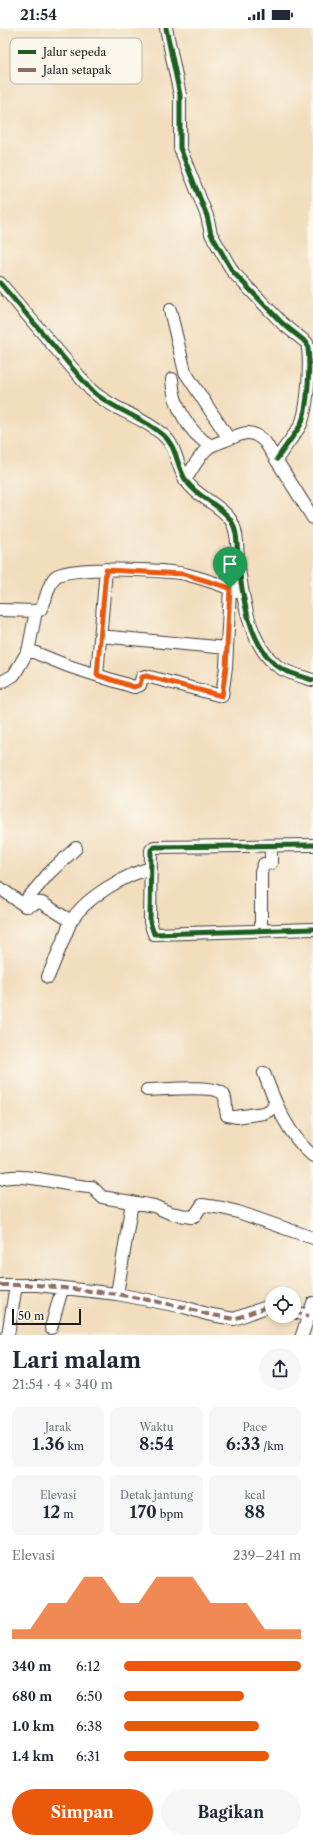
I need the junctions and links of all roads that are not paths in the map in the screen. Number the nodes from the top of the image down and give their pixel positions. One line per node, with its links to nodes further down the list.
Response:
1 (166, 28): 7 (street)
2 (0, 283): 8 (street)
3 (170, 310): 5 (street)
4 (172, 379): 6 (street)
5 (229, 439): 6 (street); 7 (street)
6 (208, 449): 8 (street)
7 (277, 459): 9 (street)
8 (185, 480): 12 (street)
9 (313, 518)
10 (106, 570): 11 (street); 14 (street); 15 (street)
11 (230, 588): 12 (street); 16 (street)
12 (242, 594): 19 (street)
13 (0, 610): 14 (street)
14 (36, 612): 17 (street)
15 (100, 636): 16 (street); 18 (street)
16 (227, 648): 18 (street)
17 (29, 649): 18 (street); 20 (street)
18 (97, 675)
19 (313, 680)
20 (0, 683)
21 (313, 844): 22 (street)
22 (271, 846): 24 (street); 29 (street)
23 (76, 848): 26 (street)
24 (151, 868): 27 (street); 29 (street)
25 (0, 888): 26 (street)
26 (23, 904): 27 (street)
27 (71, 921): 30 (street)
28 (313, 929): 29 (street)
29 (261, 930)
30 (48, 977)
31 (264, 1073): 33 (street)
32 (147, 1090): 33 (street)
33 (275, 1104): 34 (street)
34 (313, 1156)
35 (0, 1179): 36 (street)
36 (132, 1202): 37 (street); 41 (street)
37 (313, 1238)
38 (16, 1284): 39 (street); 40 (street); 47 (street)
39 (0, 1285)
40 (62, 1289): 41 (street); 46 (street)
41 (117, 1294): 43 (street)
42 (313, 1304): 45 (street)
43 (265, 1308)
44 (301, 1314): 45 (street)
45 (309, 1316): 48 (street)
46 (51, 1328)
47 (8, 1335)
48 (302, 1335)

